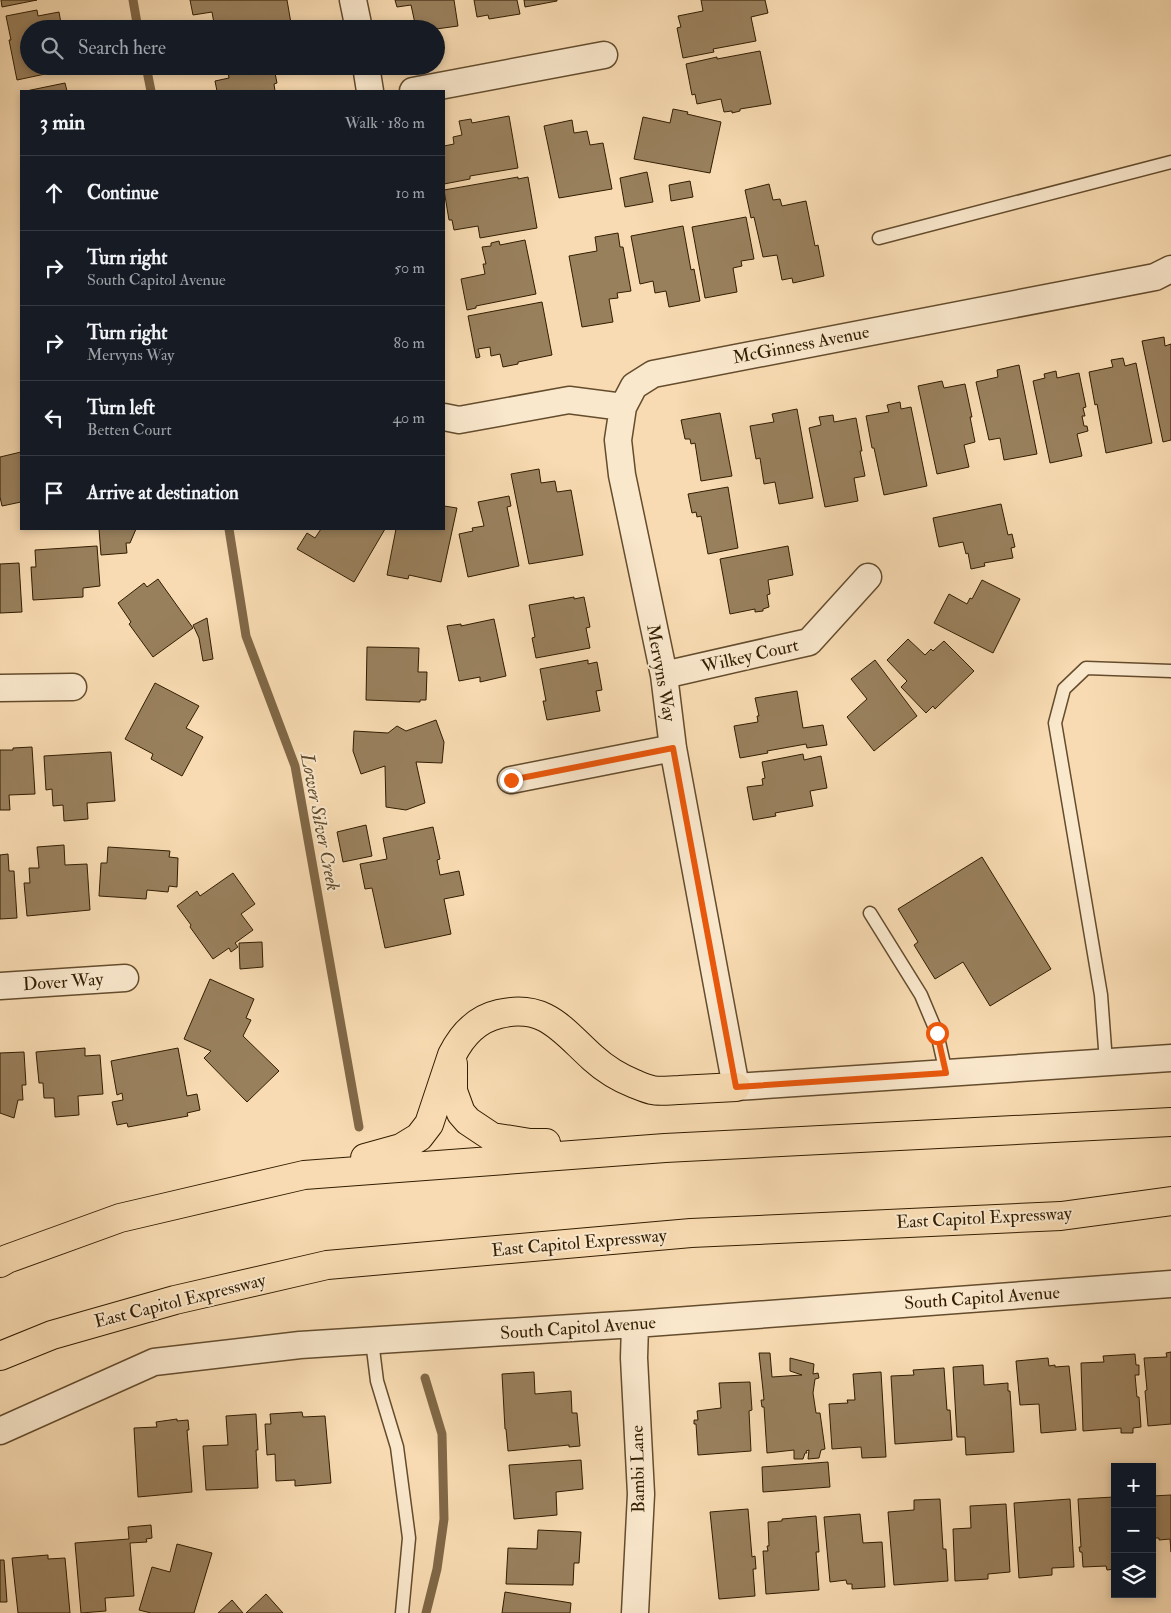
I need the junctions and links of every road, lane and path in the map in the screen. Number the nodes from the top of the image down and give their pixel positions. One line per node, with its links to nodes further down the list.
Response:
1 (353, 0): 2 (street)
2 (357, 20)
3 (604, 55): 6 (street)
4 (367, 75): 5 (street)
5 (370, 90)
6 (418, 90)
7 (1171, 162): 8 (lane)
8 (879, 238)
9 (1171, 269): 10 (street, McGinness Avenue)
10 (623, 407): 11 (street); 14 (street, Mervyns Way)
11 (445, 417)
12 (868, 577): 14 (street, Wilkey Court)
13 (1171, 671): 24 (lane)
14 (664, 675): 17 (street, Mervyns Way)
15 (73, 687): 16 (street)
16 (0, 688)
17 (673, 748): 18 (street); 26 (street, Mervyns Way)
18 (511, 780)
19 (870, 913): 25 (lane)
20 (125, 978): 21 (street, Dover Way)
21 (0, 986)
22 (452, 1055): 26 (highway); 28 (highway); 29 (highway)
23 (1171, 1058): 24 (street)
24 (1106, 1062): 25 (street)
25 (946, 1073): 26 (street)
26 (736, 1087)
27 (1171, 1122): 28 (highway)
28 (665, 1148): 29 (highway)
29 (304, 1175): 31 (highway)
30 (1171, 1201): 35 (highway, East Capitol Expressway)
31 (0, 1263)
32 (1171, 1284): 33 (street, South Capitol Avenue)
33 (635, 1324): 34 (street, South Capitol Avenue); 38 (street, Bambi Lane)
34 (372, 1341): 36 (street, South Capitol Avenue); 37 (lane)
35 (0, 1356)
36 (0, 1431)
37 (402, 1613)
38 (635, 1613)

